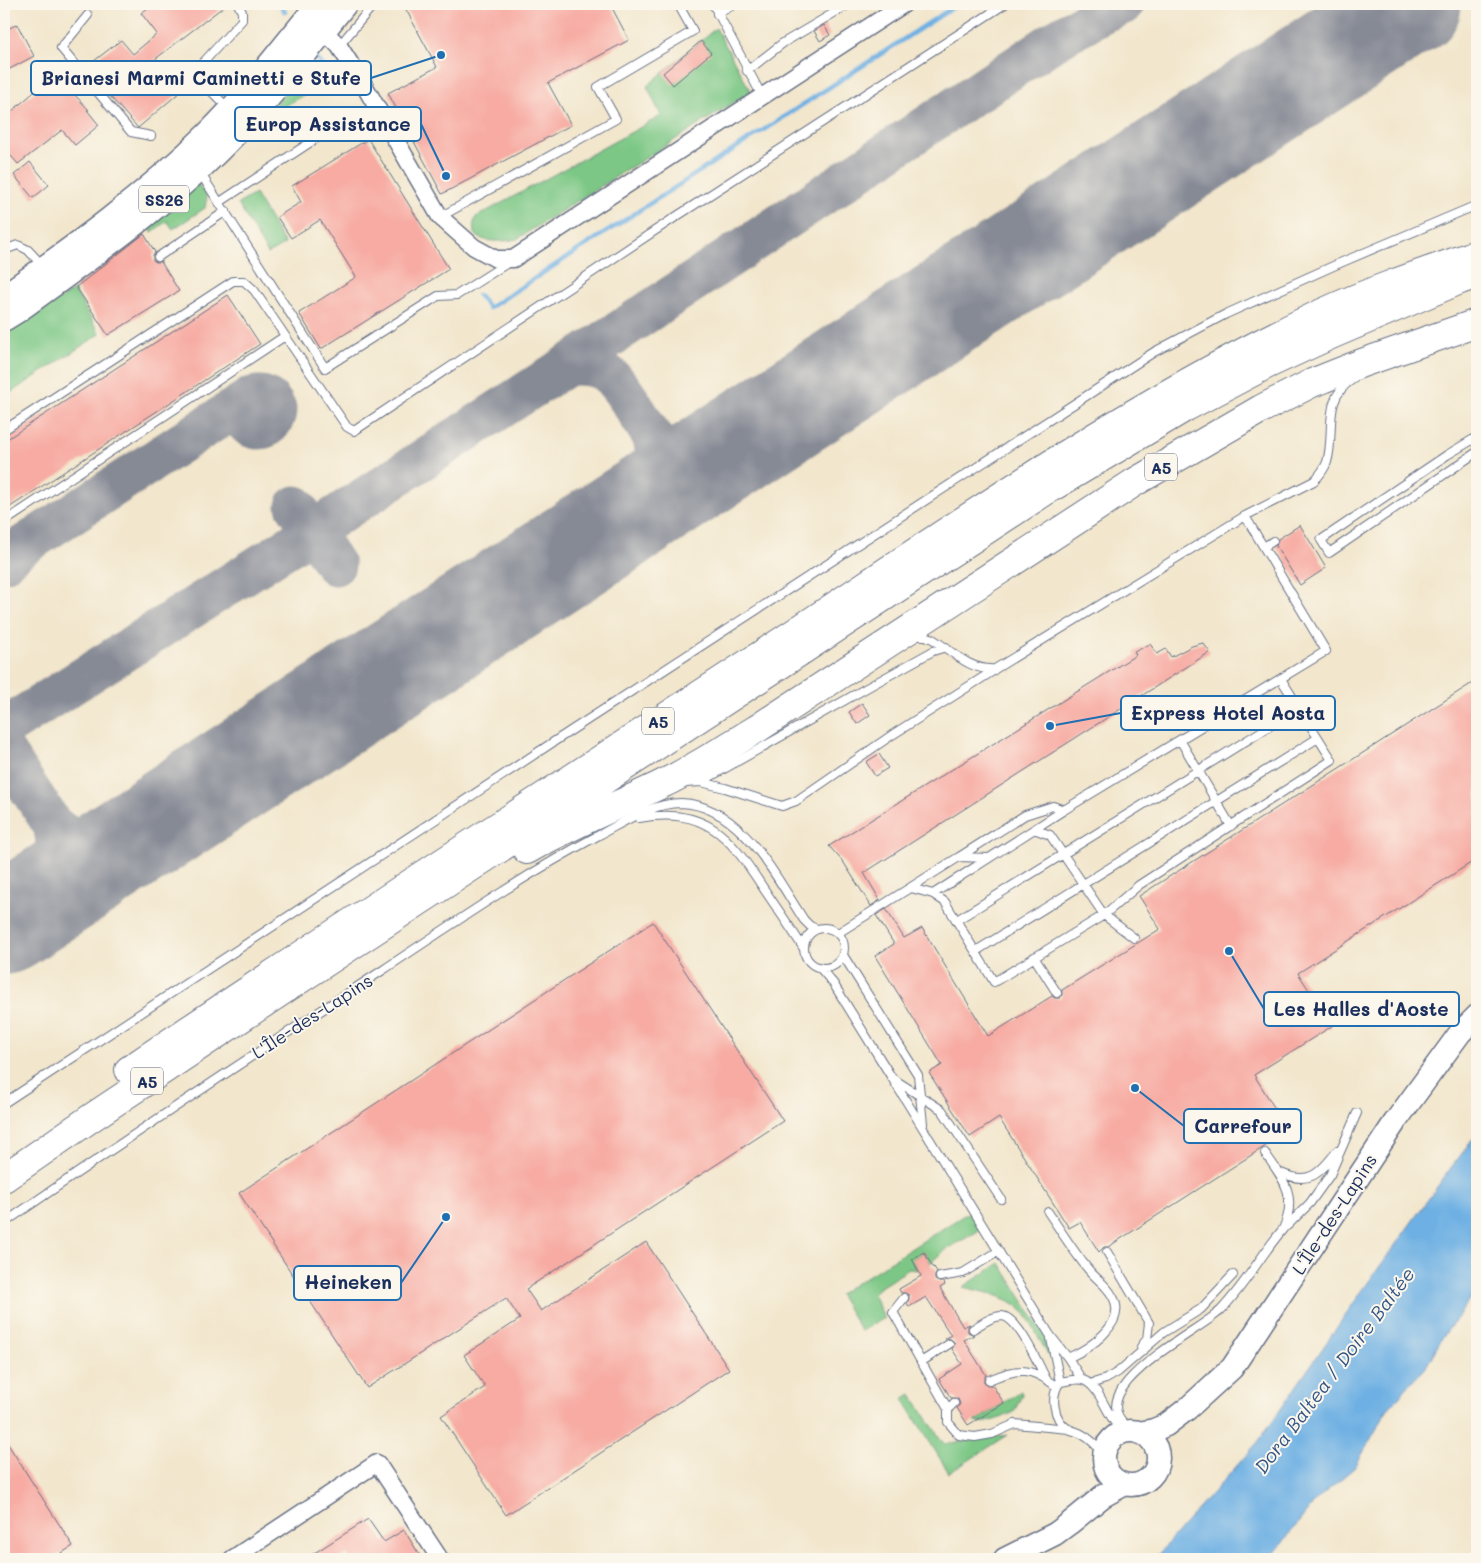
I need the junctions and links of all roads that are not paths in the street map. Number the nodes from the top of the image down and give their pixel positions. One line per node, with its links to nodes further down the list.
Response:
1 (238, 4): 17 (lane)
2 (320, 4): 14 (main road, SS26)
3 (344, 4): 13 (main road, SS26)
4 (374, 4): 13 (lane)
5 (678, 4): 24 (lane)
6 (712, 4): 11 (lane)
7 (735, 4): 11 (lane)
8 (849, 4): 15 (lane)
9 (904, 4): 16 (street)
10 (1005, 4): 36 (lane)
11 (718, 14): 15 (lane)
12 (88, 15): 19 (lane)
13 (331, 38): 14 (main road, SS26); 24 (street)
14 (295, 49): 17 (main road, SS26); 20 (main road, SS26)
15 (747, 71): 16 (lane)
16 (762, 96): 29 (street)
17 (231, 111): 30 (main road, SS26)
18 (338, 124): 21 (lane)
19 (151, 136)
20 (198, 169): 21 (lane); 34 (main road, SS26)
21 (220, 202): 23 (lane)
22 (1477, 205): 86 (lane)
23 (226, 211): 28 (lane); 29 (lane)
24 (440, 217): 29 (street)
25 (1477, 239): 33 (highway, A5)
26 (4, 250): 30 (lane)
27 (1477, 254): 33 (highway, A5)
28 (158, 256)
29 (513, 259)
30 (45, 268): 32 (main road, SS26)
31 (1477, 274): 81 (highway, A5)
32 (4, 297)
33 (1326, 311): 91 (highway, A5)
34 (4, 318)
35 (1476, 324): 37 (lane); 51 (highway, A5)
36 (285, 336): 39 (lane); 43 (lane)
37 (1381, 365)
38 (1364, 372): 42 (lane)
39 (4, 430)
40 (1477, 437): 45 (lane)
41 (1477, 452): 45 (lane)
42 (1245, 516): 46 (lane); 52 (lane)
43 (4, 522)
44 (1273, 541): 46 (lane)
45 (1325, 545): 47 (lane)
46 (1264, 547): 49 (lane)
47 (1316, 550)
48 (1315, 613): 49 (lane)
49 (1307, 617): 53 (lane)
50 (946, 647): 51 (lane); 52 (lane); 58 (lane)
51 (871, 654): 59 (highway, A5)
52 (995, 669): 58 (lane)
53 (1281, 679): 54 (lane); 56 (lane)
54 (1299, 708): 55 (lane); 57 (lane)
55 (1318, 738): 60 (lane); 63 (lane)
56 (1180, 740): 57 (lane); 61 (lane)
57 (1198, 771): 60 (lane); 65 (lane)
58 (701, 782): 59 (lane)
59 (663, 784): 81 (highway, A5)
60 (1217, 802): 63 (lane); 68 (lane)
61 (1064, 810): 64 (lane); 66 (lane)
62 (627, 820): 73 (lane, L'Île-des-Lapins); 76 (lane, L'Île-des-Lapins); 96 (lane, L'Île-des-Lapins)
63 (1231, 826): 71 (lane)
64 (1034, 829): 65 (lane); 67 (lane)
65 (1064, 854): 68 (lane); 72 (lane)
66 (959, 857): 67 (lane); 69 (lane)
67 (988, 858): 70 (lane)
68 (1084, 885): 71 (lane); 77 (lane)
69 (911, 888): 70 (lane); 74 (lane)
70 (933, 894): 72 (lane)
71 (1104, 915): 75 (lane); 79 (lane)
72 (957, 920): 77 (lane)
73 (816, 929): 74 (lane); 76 (lane)
74 (838, 933): 78 (lane)
75 (1134, 938)
76 (804, 950): 80 (lane, L'Île-des-Lapins)
77 (976, 952): 79 (lane)
78 (842, 955): 80 (lane); 85 (lane)
79 (1034, 957): 82 (lane)
80 (820, 968): 84 (lane, L'Île-des-Lapins)
81 (291, 985): 93 (highway, A5)
82 (1057, 993)
83 (1477, 1016): 114 (street, L'Île-des-Lapins)
84 (892, 1078): 85 (lane); 88 (lane, L'Île-des-Lapins)
85 (920, 1097): 88 (lane); 94 (lane)
86 (4, 1103)
87 (1357, 1113): 89 (lane)
88 (923, 1127): 98 (lane, L'Île-des-Lapins)
89 (1345, 1139): 92 (lane); 97 (lane)
90 (1265, 1153): 92 (lane)
91 (4, 1155)
92 (1278, 1171): 97 (lane)
93 (4, 1178)
94 (1001, 1200)
95 (1048, 1212): 107 (lane)
96 (4, 1223)
97 (1284, 1229): 116 (lane)
98 (999, 1252): 101 (lane); 104 (lane, L'Île-des-Lapins)
99 (1107, 1252): 106 (lane)
100 (1233, 1275): 106 (lane)
101 (940, 1277)
102 (904, 1298): 108 (lane)
103 (973, 1329): 109 (lane)
104 (1050, 1335): 107 (lane); 113 (lane)
105 (949, 1344): 108 (lane)
106 (1134, 1357): 112 (lane)
107 (1068, 1358): 111 (lane)
108 (921, 1362): 115 (lane)
109 (1046, 1379): 110 (lane); 113 (lane)
110 (990, 1380)
111 (1082, 1380): 112 (lane); 113 (lane)
112 (1090, 1384): 116 (lane)
113 (1058, 1385): 115 (lane)
114 (1187, 1409): 116 (street, L'Île-des-Lapins); 117 (street, L'Île-des-Lapins)
115 (1070, 1430): 118 (lane)
116 (1133, 1432): 117 (street); 118 (street, L'Île-des-Lapins)
117 (1158, 1453): 118 (street, L'Île-des-Lapins)
118 (1112, 1470): 121 (street, L'Île-des-Lapins)
119 (232, 1559): 120 (street)
120 (440, 1559)
121 (1006, 1559)

